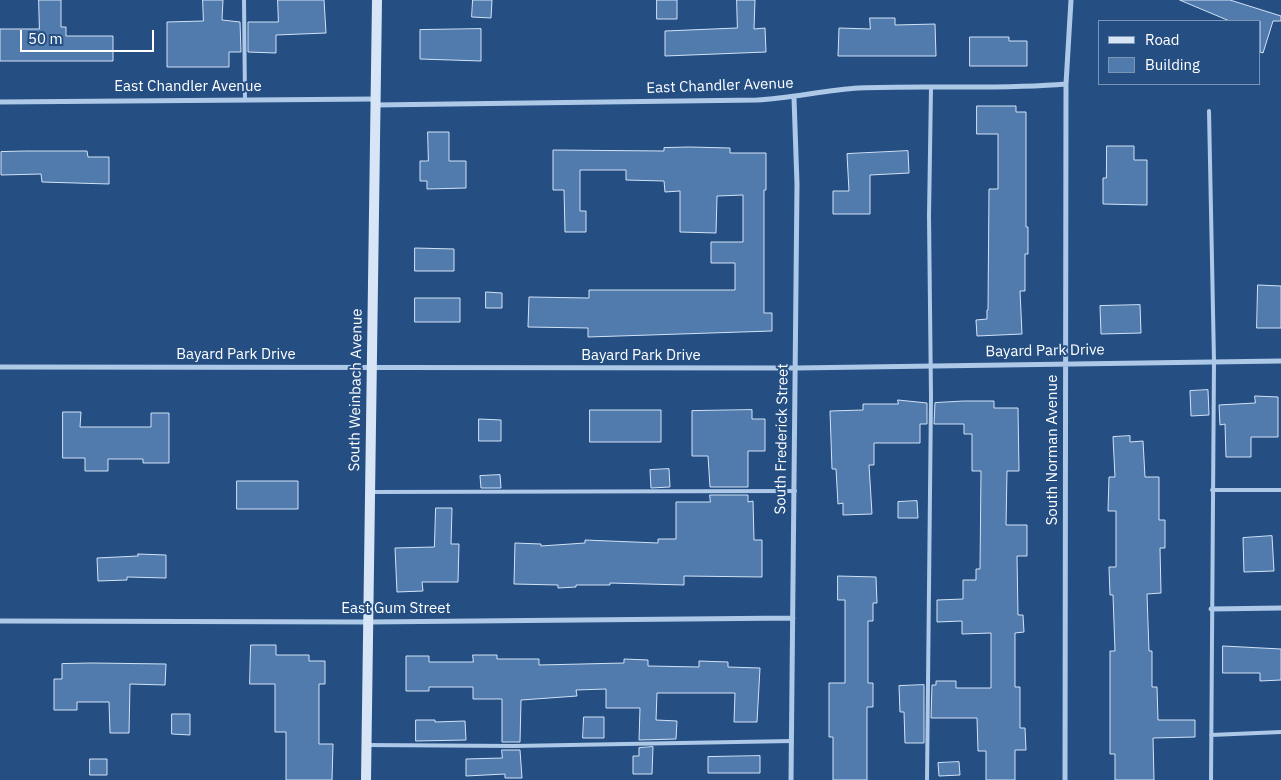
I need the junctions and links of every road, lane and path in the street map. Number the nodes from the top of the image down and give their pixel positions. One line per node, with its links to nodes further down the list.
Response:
1 (244, 0): 7 (lane)
2 (377, 0): 9 (street, South Weinbach Avenue)
3 (1071, 0): 4 (street, South Norman Avenue)
4 (1066, 84): 5 (street, East Chandler Avenue); 13 (street, South Norman Avenue)
5 (931, 88): 6 (street, East Chandler Avenue); 14 (lane)
6 (794, 98): 9 (street, East Chandler Avenue); 16 (street, South Frederick Street)
7 (245, 99): 8 (street, East Chandler Avenue); 9 (street, East Chandler Avenue)
8 (0, 102)
9 (375, 102): 17 (street, South Weinbach Avenue)
10 (1209, 111): 11 (lane)
11 (1214, 361): 12 (street, Bayard Park Drive); 13 (street, Bayard Park Drive); 18 (lane)
12 (1281, 361)
13 (1065, 364): 14 (street, Bayard Park Drive); 34 (street, South Norman Avenue)
14 (931, 365): 16 (street, Bayard Park Drive); 33 (lane)
15 (0, 367): 17 (street, Bayard Park Drive)
16 (796, 368): 17 (street, Bayard Park Drive); 20 (street, South Frederick Street)
17 (371, 369): 21 (street, South Weinbach Avenue)
18 (1212, 490): 19 (lane); 23 (lane)
19 (1281, 490)
20 (794, 491): 21 (lane); 24 (street, South Frederick Street)
21 (370, 492): 26 (street, South Weinbach Avenue)
22 (1281, 608): 23 (street)
23 (1211, 609): 28 (lane)
24 (793, 618): 26 (street, East Gum Street); 29 (street, South Frederick Street)
25 (0, 621): 26 (street, East Gum Street)
26 (368, 622): 30 (street, South Weinbach Avenue)
27 (1281, 732): 28 (lane)
28 (1211, 735): 35 (lane)
29 (792, 741): 30 (lane); 32 (street, South Frederick Street)
30 (366, 745): 31 (street, South Weinbach Avenue)
31 (366, 780)
32 (792, 780)
33 (927, 780)
34 (1065, 780)
35 (1211, 780)

